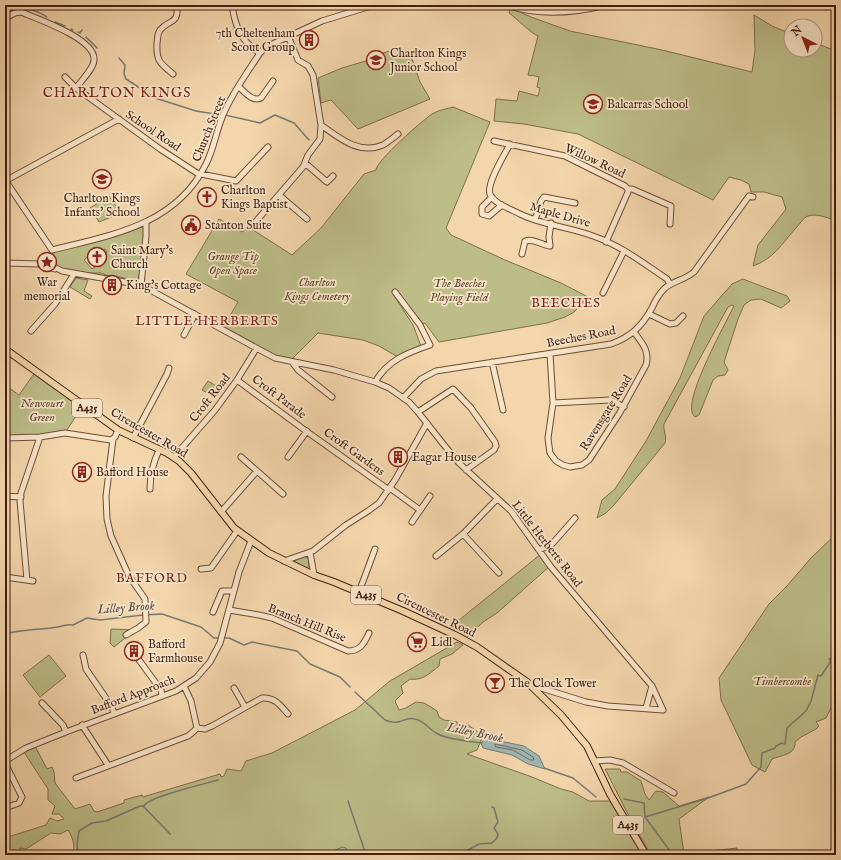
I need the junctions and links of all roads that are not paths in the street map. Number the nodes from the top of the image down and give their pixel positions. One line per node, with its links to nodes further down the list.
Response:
1 (152, 5): 7 (street)
2 (185, 5): 7 (street)
3 (232, 5): 10 (street)
4 (374, 5): 9 (street)
5 (506, 5): 6 (street)
6 (606, 5)
7 (177, 7): 11 (street)
8 (5, 18): 15 (street)
9 (288, 36): 10 (street); 17 (street)
10 (260, 53): 14 (street, Church Street)
11 (173, 74)
12 (65, 77): 15 (street, School Road)
13 (273, 81): 14 (street)
14 (238, 87): 23 (street, Church Street)
15 (76, 88): 16 (street, School Road)
16 (119, 119): 23 (street, School Road); 25 (street)
17 (321, 125): 18 (street); 22 (street)
18 (398, 134)
19 (494, 141): 20 (street, Willow Road)
20 (510, 144): 26 (street, Willow Road); 28 (street)
21 (268, 147): 23 (street)
22 (305, 163): 24 (street); 27 (street)
23 (201, 174): 34 (street, Church Street)
24 (333, 176)
25 (5, 180): 39 (street)
26 (628, 189): 36 (street, Willow Road); 38 (street)
27 (279, 194): 32 (street); 37 (street)
28 (492, 197): 31 (street, Maple Drive); 31 (street)
29 (753, 197): 47 (street, Beeches Road)
30 (575, 203): 33 (street)
31 (502, 205): 33 (street, Maple Drive)
32 (307, 219)
33 (535, 220): 35 (street, Maple Drive)
34 (146, 223): 39 (street, Church Street); 48 (street)
35 (551, 223): 38 (street, Maple Drive); 41 (street)
36 (670, 224)
37 (252, 226)
38 (606, 242): 40 (street, Maple Drive)
39 (52, 250): 42 (street)
40 (624, 250): 47 (street, Maple Drive); 50 (street)
41 (522, 254)
42 (48, 256): 44 (street); 45 (street)
43 (5, 262): 44 (street, Little Herberts Road)
44 (40, 264): 45 (street, Little Herberts Road)
45 (56, 269): 46 (street, Little Herberts Road)
46 (74, 274): 48 (street, Little Herberts Road); 54 (street)
47 (670, 284): 52 (street, Beeches Road)
48 (141, 285): 51 (street, Little Herberts Road)
49 (395, 292): 64 (street)
50 (603, 293)
51 (195, 314): 56 (street); 58 (street, Little Herberts Road)
52 (649, 314): 53 (street); 55 (street, Beeches Road)
53 (683, 316)
54 (31, 331)
55 (634, 332): 59 (street, Beeches Road); 68 (street, Ravensgate Road)
56 (184, 335)
57 (5, 349): 72 (main road, Cirencester Road / A435)
58 (256, 349): 60 (street, Little Herberts Road); 63 (street, Croft Road)
59 (550, 354): 61 (street, Beeches Road); 67 (street, Ravensgate Road)
60 (292, 362): 64 (street, Little Herberts Road); 65 (street)
61 (492, 362): 66 (street, Beeches Road); 69 (street)
62 (169, 368): 76 (street)
63 (237, 380): 73 (street, Croft Gardens); 81 (street, Croft Road)
64 (375, 382): 66 (street, Little Herberts Road)
65 (332, 397)
66 (403, 398): 70 (street, Little Herberts Road)
67 (553, 403): 68 (street); 68 (street, Ravensgate Road)
68 (624, 407)
69 (503, 410)
70 (418, 412): 71 (street, Little Herberts Road); 82 (street)
71 (427, 423): 82 (street, Little Herberts Road); 85 (street)
72 (118, 430): 76 (main road, Cirencester Road / A435); 77 (street)
73 (307, 431): 80 (street); 85 (street, Croft Gardens)
74 (5, 438): 75 (street)
75 (40, 438): 77 (street); 89 (street)
76 (133, 438): 78 (main road, Cirencester Road / A435)
77 (113, 439): 114 (street)
78 (159, 450): 81 (main road, Cirencester Road / A435); 84 (street)
79 (241, 457): 83 (street)
80 (288, 457)
81 (174, 458): 92 (main road, Cirencester Road / A435)
82 (466, 470): 90 (street, Little Herberts Road)
83 (257, 471): 86 (street); 92 (street)
84 (150, 488)
85 (389, 489): 91 (street, Croft Gardens); 100 (street)
86 (283, 494)
87 (5, 496): 89 (street)
88 (430, 496): 91 (street)
89 (21, 497): 107 (street)
90 (497, 499): 96 (street); 99 (street, Little Herberts Road)
91 (420, 510): 94 (street)
92 (221, 512): 95 (main road, Cirencester Road / A435)
93 (575, 518): 99 (street)
94 (412, 522)
95 (237, 530): 97 (main road, Cirencester Road / A435); 103 (street)
96 (463, 534): 101 (street); 104 (street)
97 (251, 541): 102 (main road, Cirencester Road / A435); 109 (street, Bafford Approach)
98 (375, 549): 110 (street)
99 (539, 550): 118 (street, Little Herberts Road)
100 (310, 552): 102 (street); 105 (street)
101 (436, 556)
102 (284, 561): 105 (main road, Cirencester Road / A435)
103 (201, 569)
104 (499, 573)
105 (314, 575): 110 (main road, Cirencester Road / A435)
106 (5, 577): 107 (street)
107 (27, 580): 108 (street)
108 (33, 581)
109 (233, 592): 111 (street, Bafford Approach); 112 (street)
110 (359, 592): 120 (main road, Cirencester Road / A435)
111 (229, 610): 113 (street, Branch Hill Rise); 117 (street, Bafford Approach)
112 (213, 612)
113 (369, 633)
114 (126, 635)
115 (83, 655): 125 (street)
116 (139, 660): 121 (street)
117 (184, 686): 121 (street, Bafford Approach); 128 (street)
118 (652, 686): 124 (street); 124 (street, Little Herberts Road)
119 (234, 688): 123 (street)
120 (536, 690): 124 (street); 130 (main road, Cirencester Road / A435)
121 (162, 696): 125 (street, Bafford Approach)
122 (42, 703): 129 (street)
123 (245, 707): 126 (street); 128 (street)
124 (646, 708)
125 (114, 713): 127 (street, Bafford Approach)
126 (288, 714)
127 (82, 725): 129 (street, Bafford Approach); 132 (street)
128 (197, 728): 132 (street)
129 (66, 732): 131 (street, Bafford Approach)
130 (595, 761): 134 (street); 136 (main road, Cirencester Road / A435)
131 (5, 762): 135 (street)
132 (108, 765): 133 (street)
133 (76, 778)
134 (674, 794)
135 (5, 808)
136 (646, 855)

